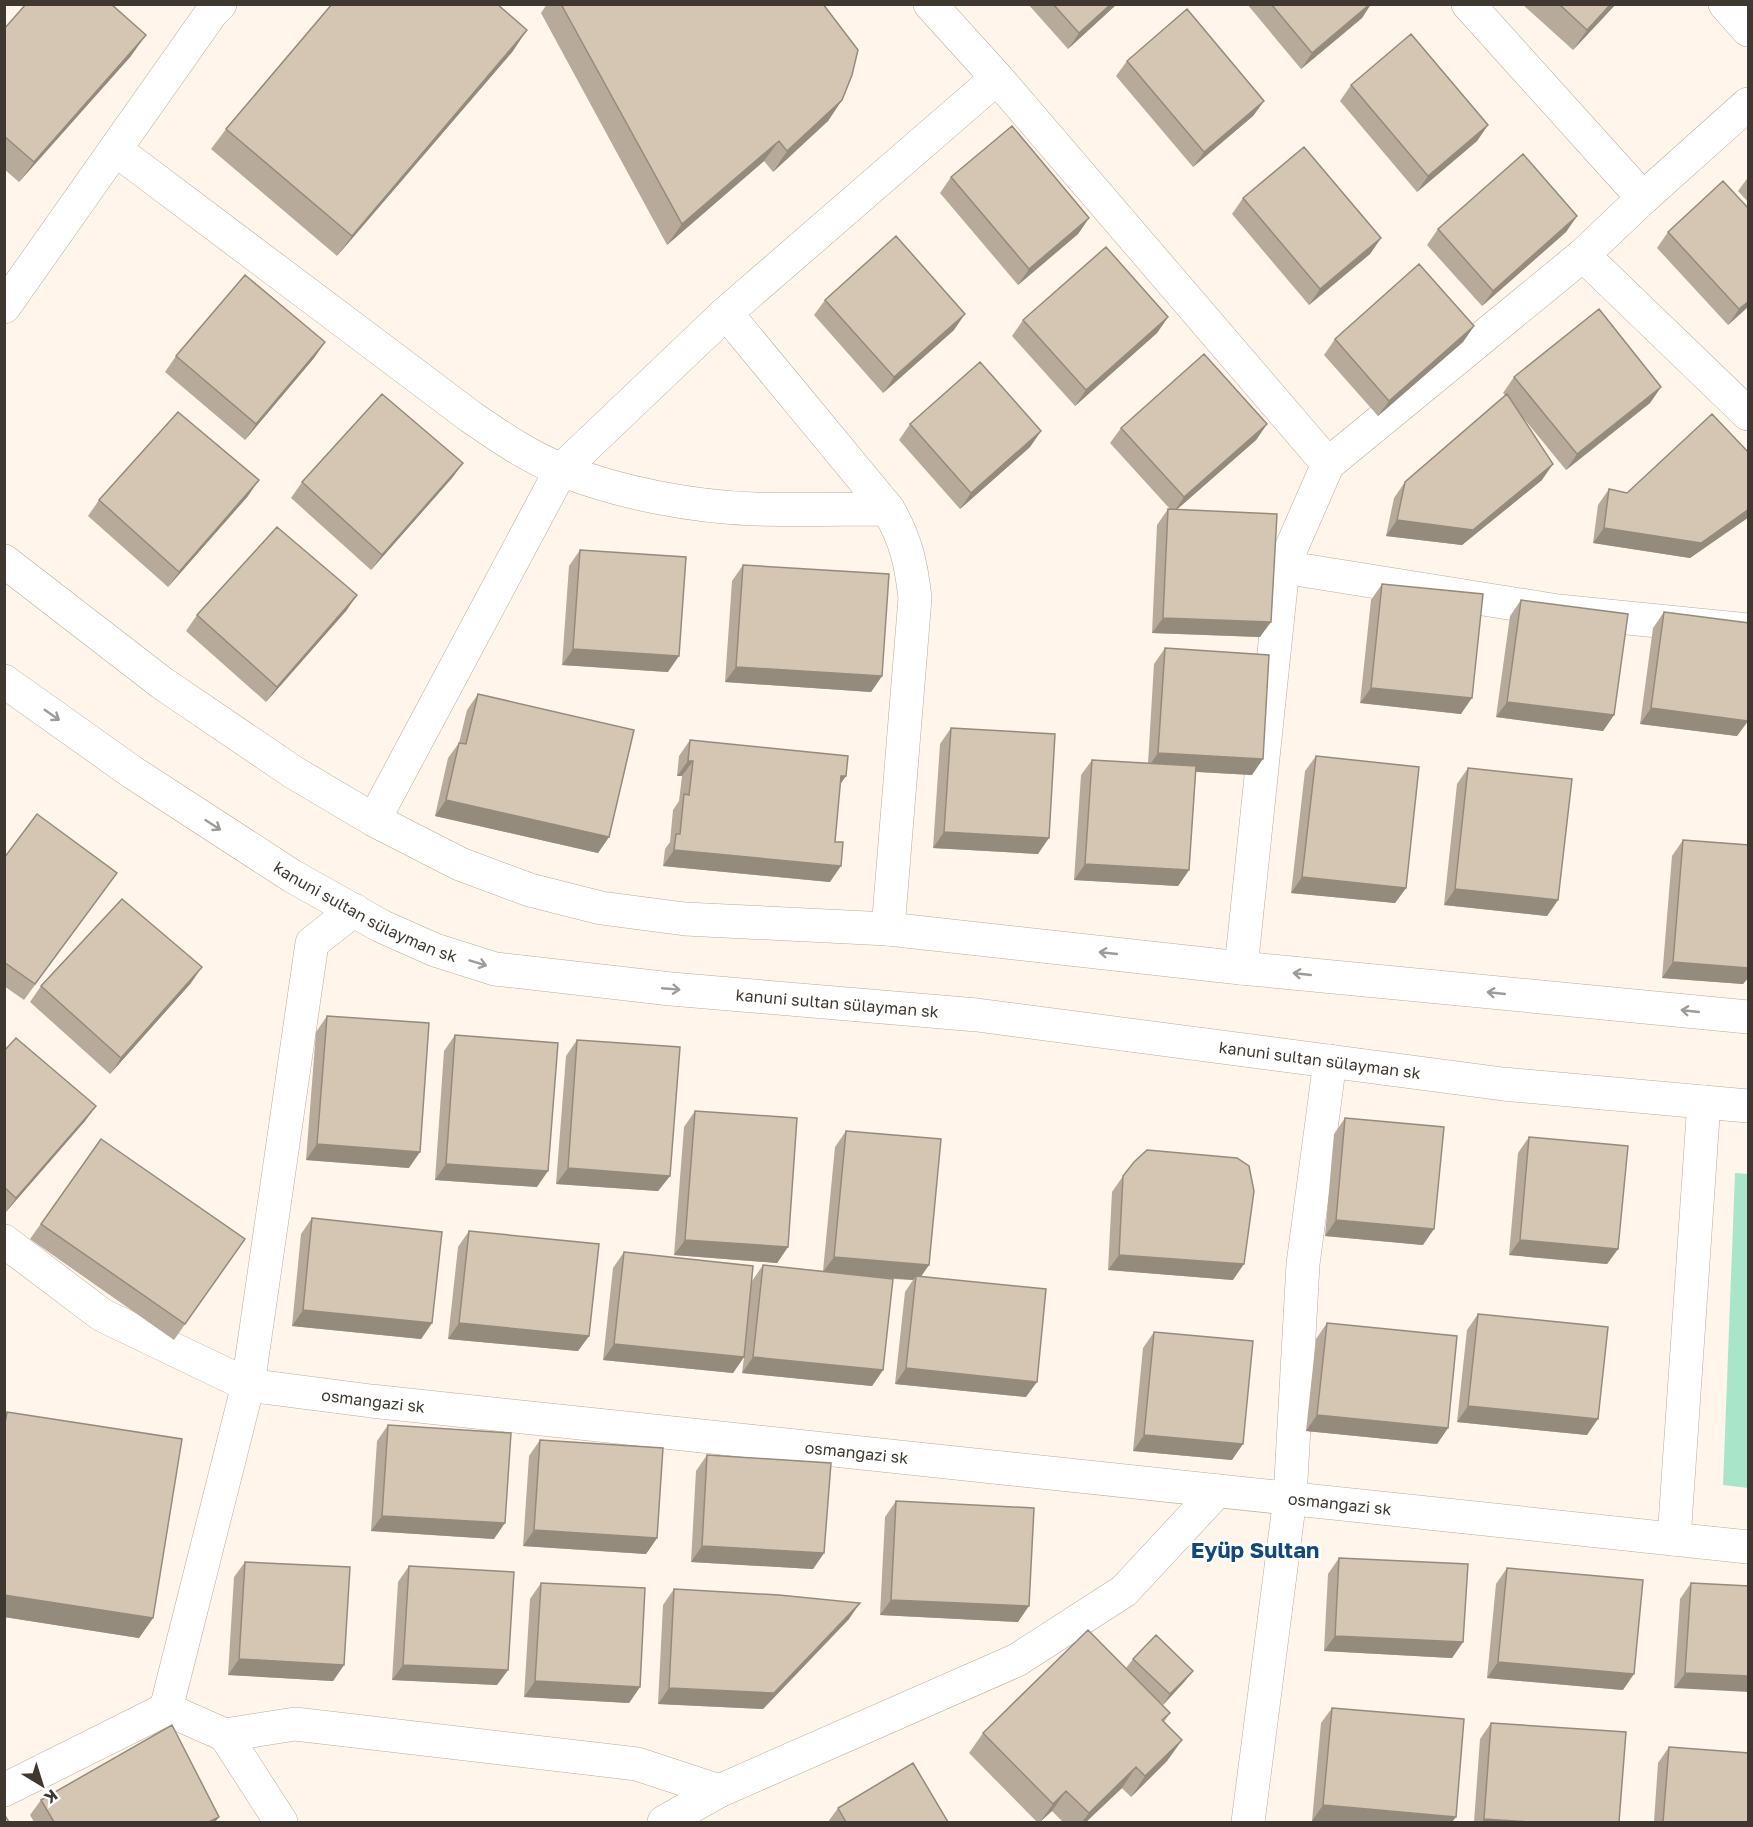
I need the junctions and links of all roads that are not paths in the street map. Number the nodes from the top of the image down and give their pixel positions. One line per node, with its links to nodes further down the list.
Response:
1 (930, 4): 6 (street)
2 (1468, 4): 9 (street)
3 (1725, 4): 5 (street)
4 (210, 7): 8 (street)
5 (1749, 30)
6 (997, 78): 12 (street); 14 (street)
7 (1749, 104): 9 (street)
8 (116, 150): 11 (street); 15 (street)
9 (1643, 198): 10 (street)
10 (1583, 255): 13 (street); 14 (street)
11 (4, 307)
12 (726, 313): 15 (street); 16 (street)
13 (1749, 414)
14 (1328, 464): 18 (street)
15 (561, 470): 16 (street); 21 (street)
16 (888, 508): 23 (street)
17 (4, 561): 21 (street)
18 (1282, 567): 19 (street); 24 (street)
19 (1749, 630)
20 (4, 681): 22 (street, kanuni sultan sülayman sk, one-way to 22)
21 (374, 820): 23 (street)
22 (354, 910): 26 (street, kanuni sultan sülayman sk, one-way to 26); 30 (street)
23 (888, 929): 24 (street, one-way to 23)
24 (1241, 968): 25 (street, one-way to 24)
25 (1749, 1017)
26 (1330, 1061): 27 (street, kanuni sultan sülayman sk); 32 (street)
27 (1704, 1102): 28 (street, kanuni sultan sülayman sk); 33 (street)
28 (1749, 1106)
29 (4, 1241): 30 (street, osmangazi sk)
30 (248, 1385): 31 (street, osmangazi sk); 35 (street)
31 (1217, 1491): 32 (street, osmangazi sk); 38 (street)
32 (1290, 1498): 33 (street, osmangazi sk); 41 (street)
33 (1674, 1539): 34 (street, osmangazi sk)
34 (1749, 1547)
35 (166, 1709): 36 (street); 37 (street)
36 (225, 1735): 38 (street); 39 (street)
37 (4, 1790)
38 (719, 1791): 40 (street)
39 (281, 1822)
40 (664, 1822)
41 (1248, 1822)

